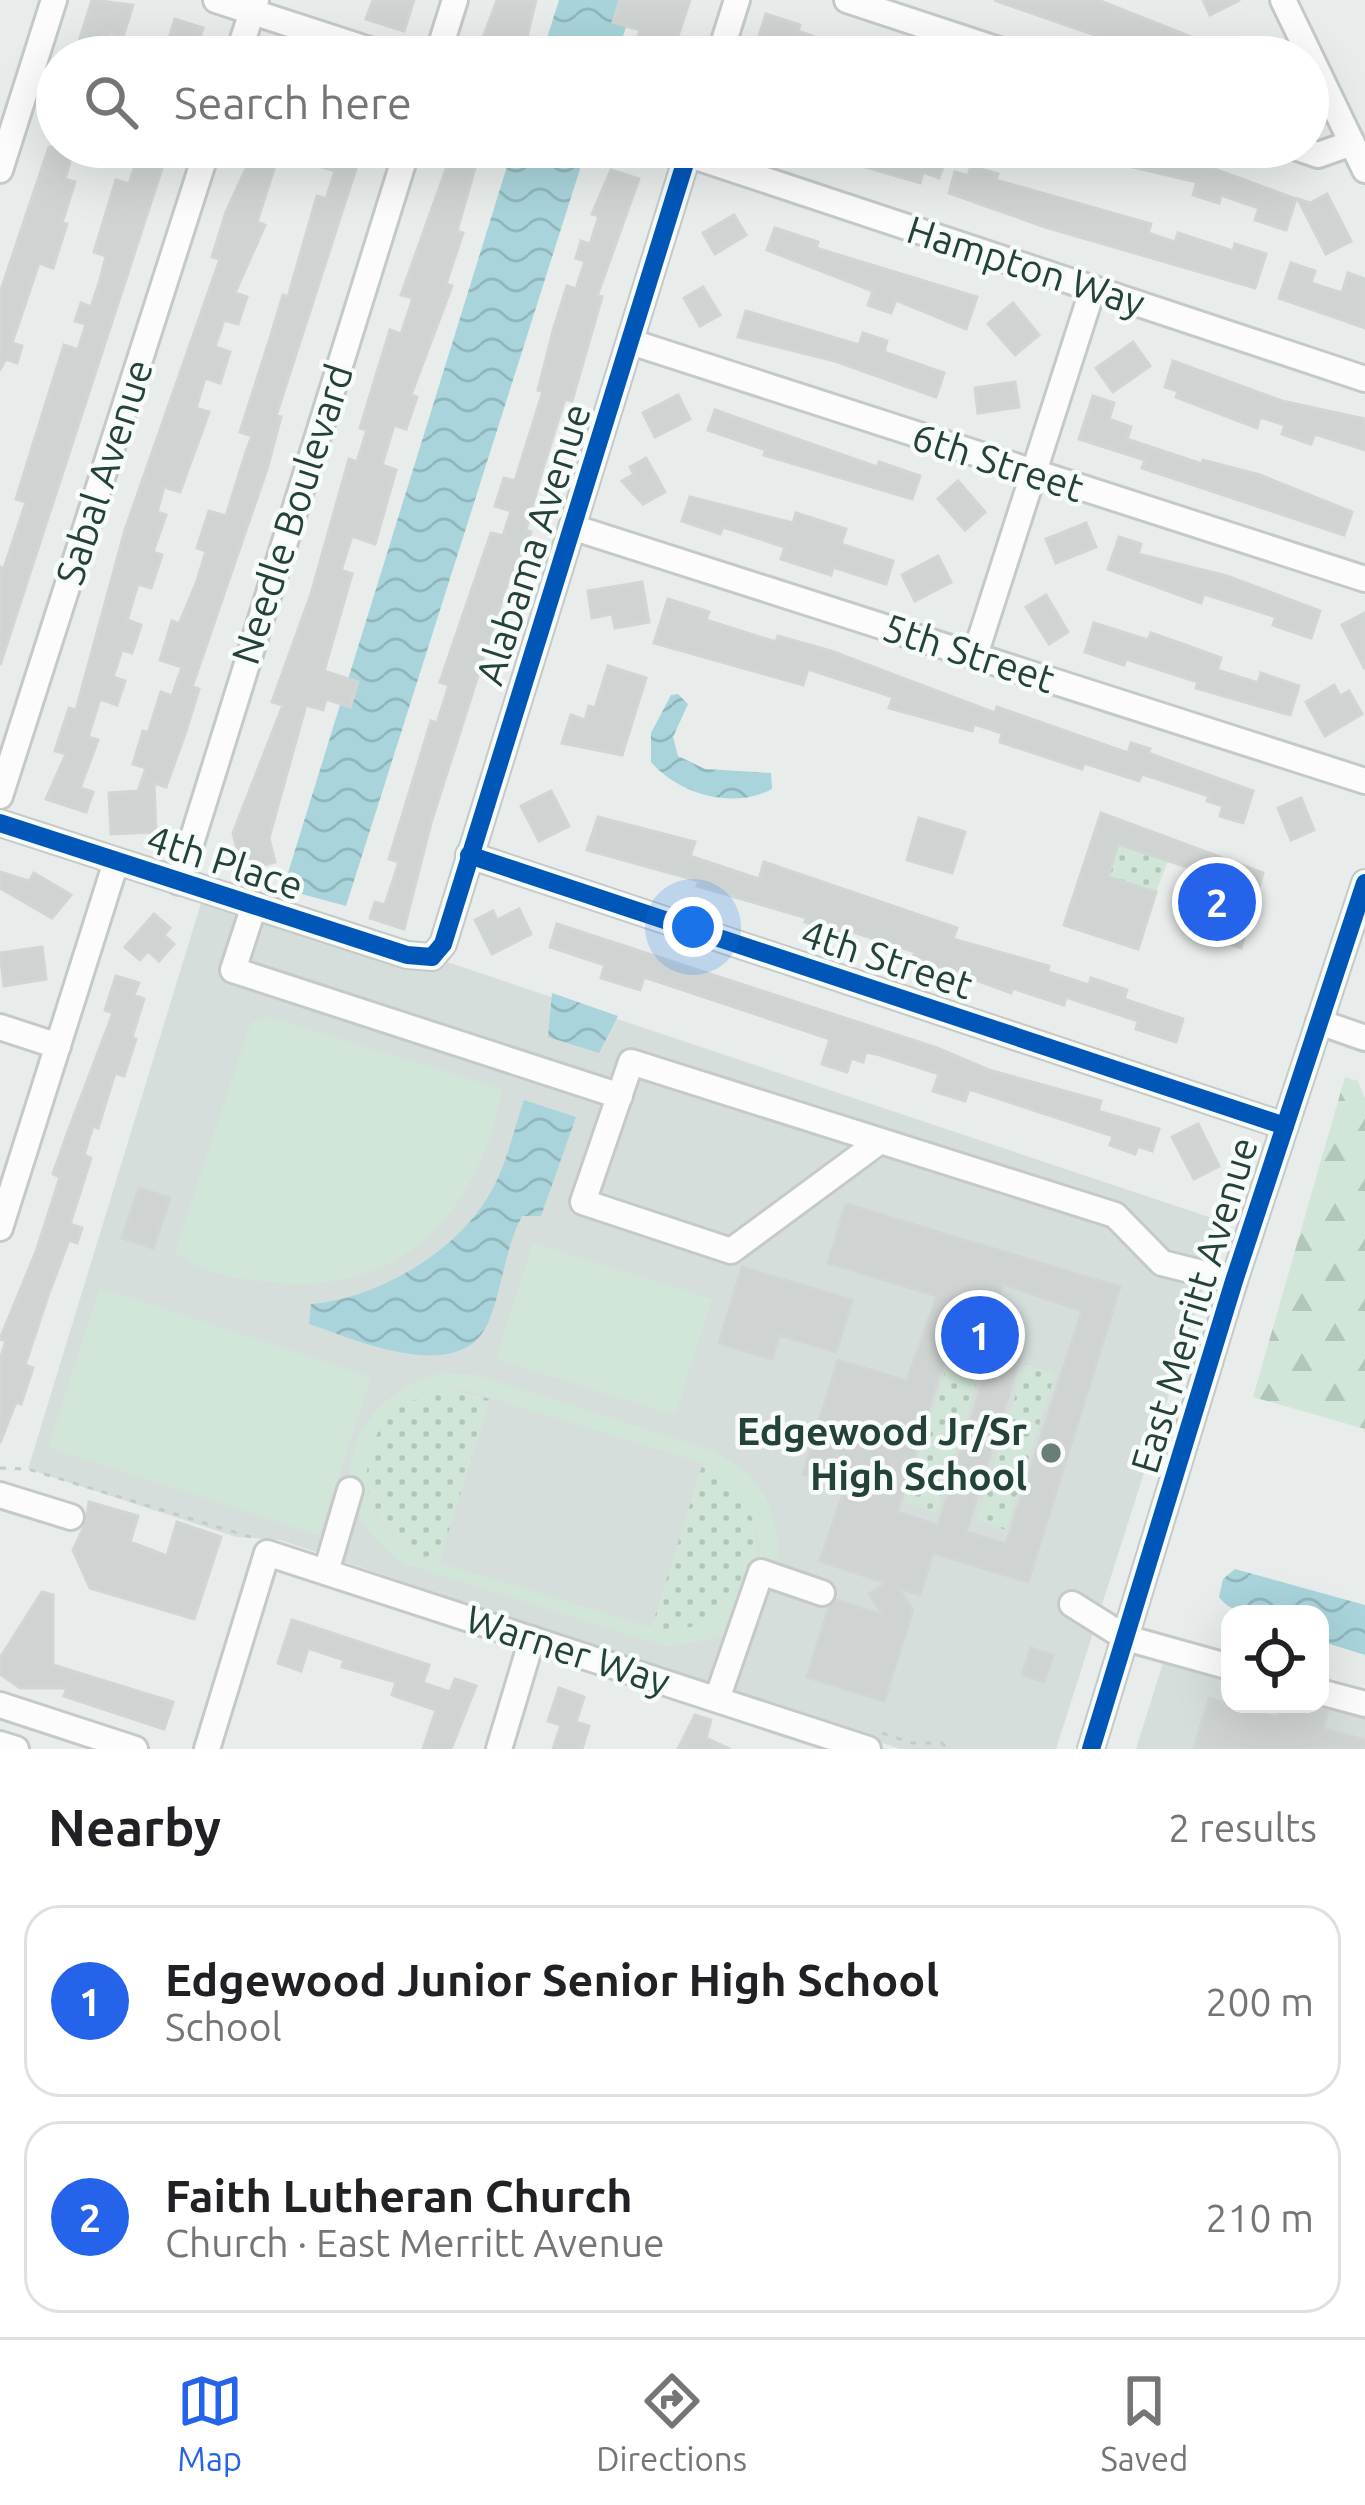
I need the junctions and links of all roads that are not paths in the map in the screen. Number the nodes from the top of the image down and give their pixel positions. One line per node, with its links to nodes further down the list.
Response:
1 (54, 0): 8 (street)
2 (216, 0): 7 (street)
3 (455, 0): 11 (street)
4 (737, 0): 12 (street)
5 (847, 0): 13 (street)
6 (1283, 0): 14 (street)
7 (254, 6): 9 (street); 10 (street)
8 (43, 36)
9 (244, 36)
10 (335, 36)
11 (444, 36)
12 (725, 36)
13 (956, 36)
14 (1300, 36)
15 (36, 57): 23 (street)
16 (1329, 95): 17 (street)
17 (1352, 143): 18 (street); 24 (street)
18 (1329, 151)
19 (201, 168): 33 (street, Sabal Avenue)
20 (401, 168): 37 (street, Needle Boulevard)
21 (683, 168): 26 (street, Alabama Avenue)
22 (738, 168): 25 (street, Hampton Way)
23 (0, 170)
24 (1365, 170)
25 (1093, 288): 27 (street, Hampton Way); 28 (street)
26 (631, 342): 28 (street, 6th Street); 29 (street, Alabama Avenue)
27 (1365, 379)
28 (1031, 473): 30 (street, 6th Street); 31 (street)
29 (572, 527): 31 (street, 5th Street); 35 (street, Alabama Avenue)
30 (1365, 580)
31 (975, 655): 32 (street, 5th Street)
32 (1365, 781)
33 (0, 796)
34 (0, 823): 36 (street, 4th Place)
35 (469, 855): 40 (street, Alabama Avenue); 46 (street, 4th Street)
36 (116, 862): 37 (street, 4th Place); 44 (street)
37 (179, 882): 39 (street, 4th Place)
38 (1365, 883): 41 (street, East Merritt Avenue)
39 (254, 906): 40 (street, 4th Place); 45 (street)
40 (432, 957)
41 (1319, 1022): 43 (street); 46 (street, East Merritt Avenue)
42 (0, 1027): 44 (street)
43 (1365, 1038)
44 (58, 1046): 48 (street)
45 (620, 1096): 47 (street); 47 (street)
46 (1285, 1126): 49 (street, East Merritt Avenue)
47 (880, 1141): 49 (street)
48 (0, 1228)
49 (1234, 1282): 56 (street, East Merritt Avenue)
50 (350, 1490): 53 (street)
51 (0, 1495): 52 (street)
52 (71, 1516)
53 (326, 1572): 57 (street, Warner Way); 67 (street, Warner Way)
54 (822, 1593): 60 (street)
55 (1072, 1604): 56 (street)
56 (1126, 1638): 58 (street); 70 (street, East Merritt Avenue)
57 (532, 1639): 60 (street, Warner Way); 68 (street)
58 (1221, 1664)
59 (1329, 1694): 61 (street)
60 (717, 1699): 63 (street, Warner Way)
61 (1365, 1704)
62 (0, 1706): 66 (street)
63 (794, 1737): 69 (street, Warner Way)
64 (0, 1744): 65 (street)
65 (16, 1749)
66 (135, 1749)
67 (207, 1749)
68 (499, 1749)
69 (868, 1749)
70 (1091, 1749)

